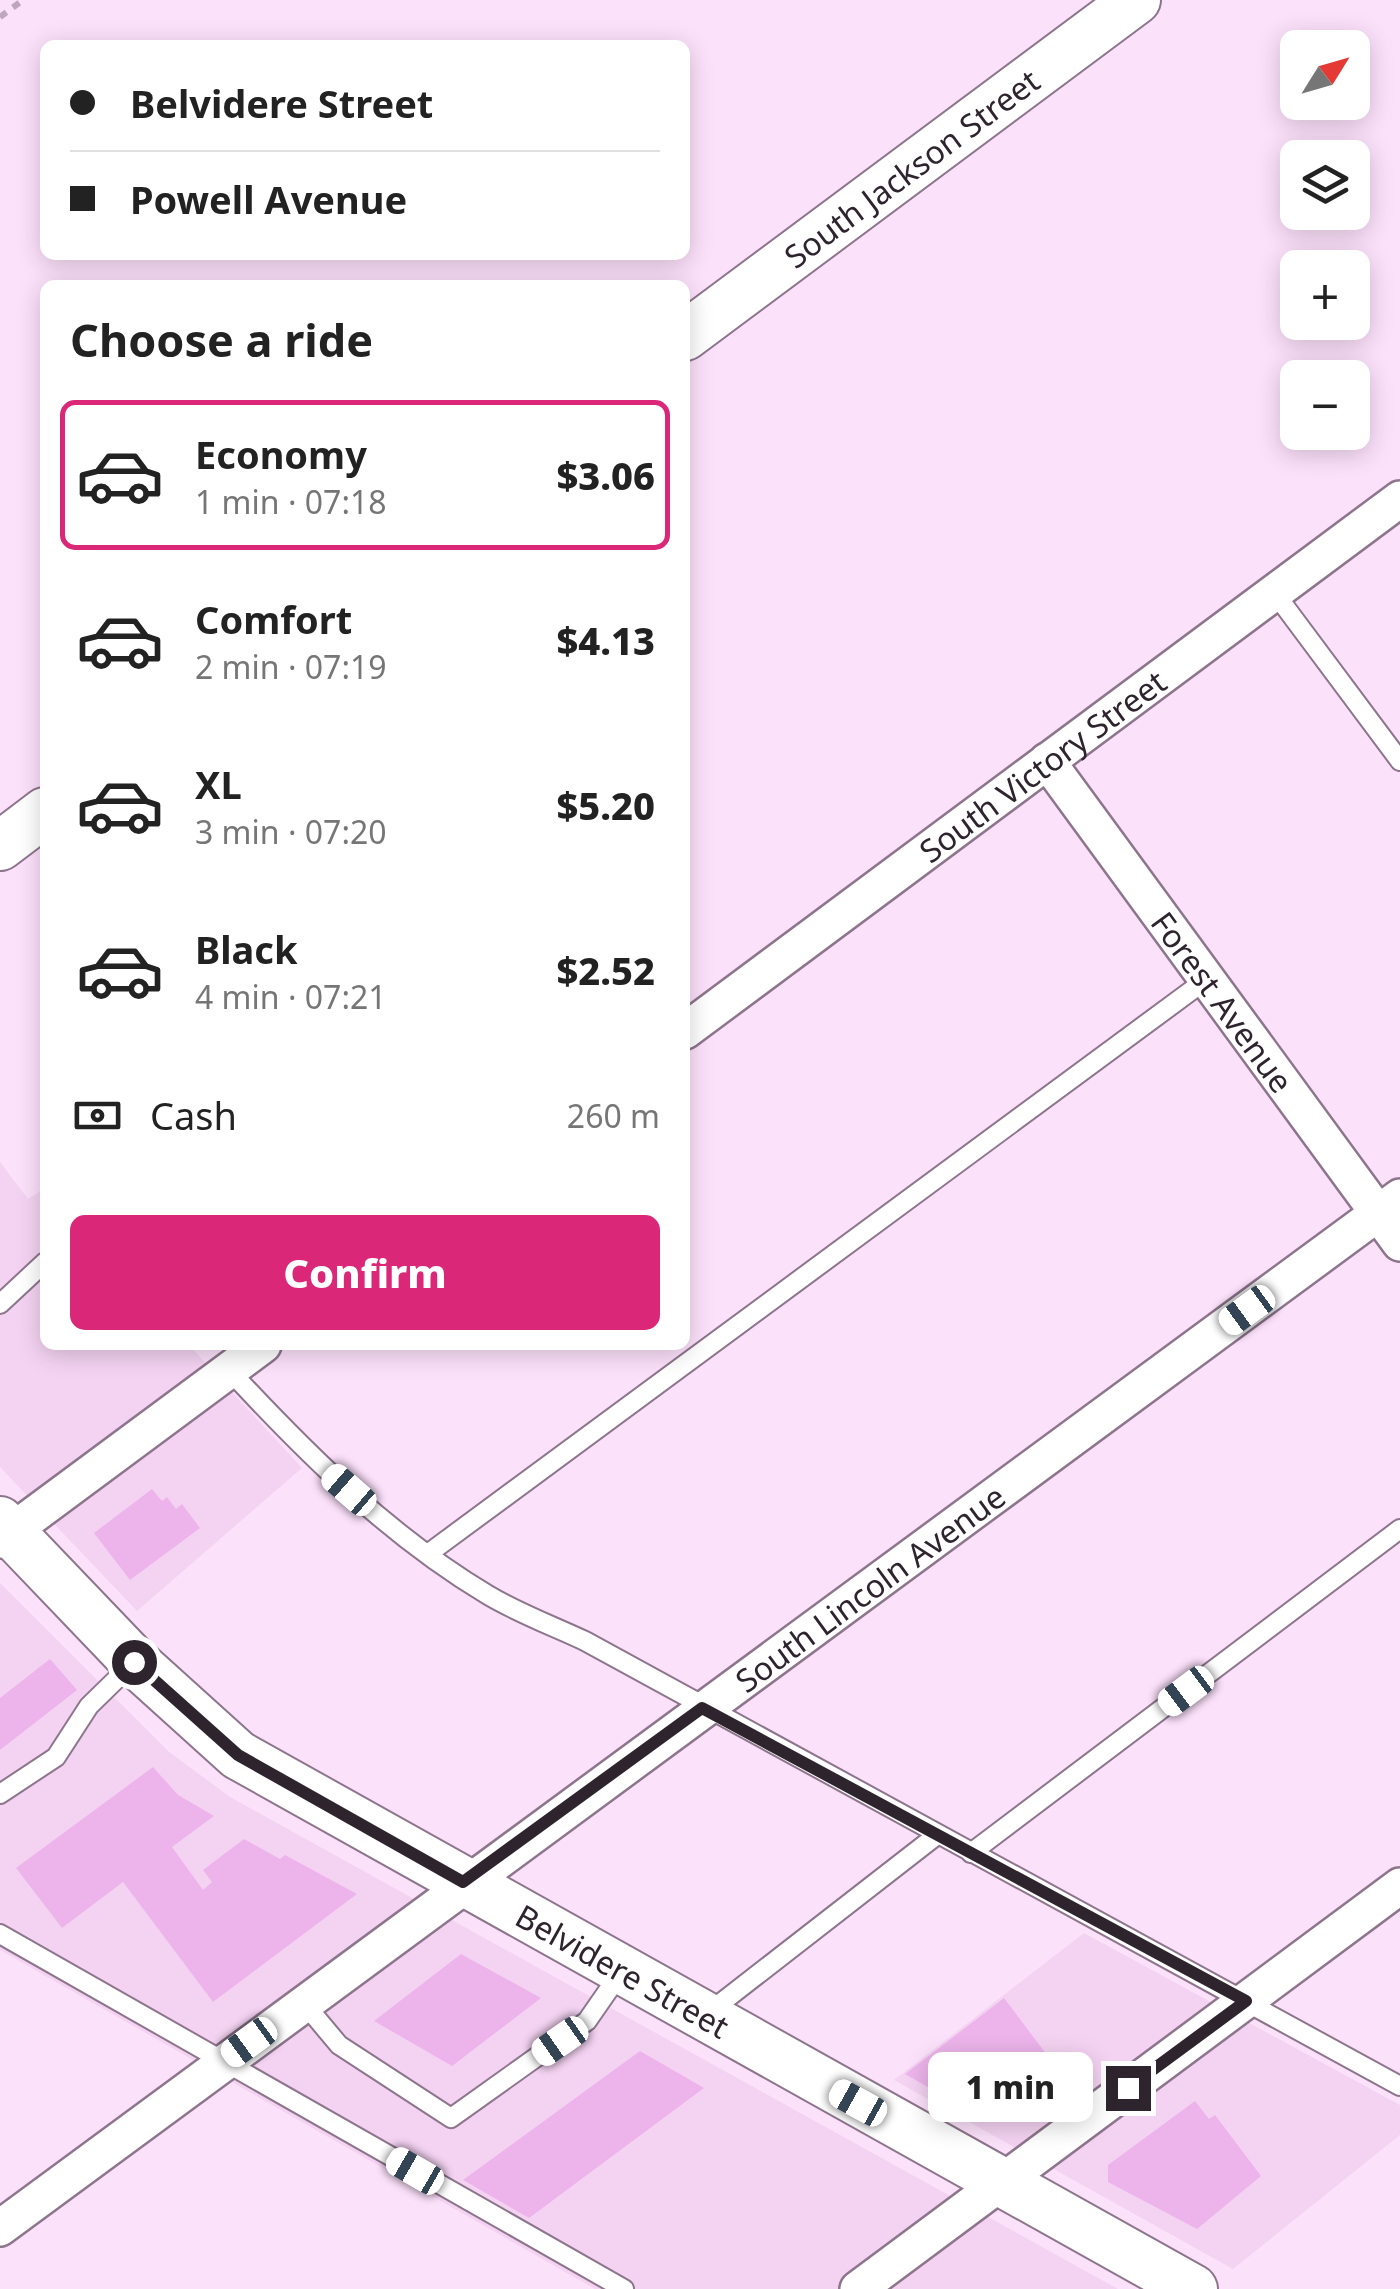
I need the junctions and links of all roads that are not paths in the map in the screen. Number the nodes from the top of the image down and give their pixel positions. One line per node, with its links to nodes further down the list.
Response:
1 (1136, 0): 2 (main road, South Jackson Street)
2 (690, 332)
3 (1400, 498): 4 (street, South Victory Street)
4 (1274, 592): 5 (street, South Victory Street); 6 (lane)
5 (1047, 761): 9 (street, Forest Avenue); 10 (street, South Victory Street)
6 (1400, 761)
7 (40, 816): 8 (main road)
8 (0, 846)
9 (1207, 979): 11 (street, Forest Avenue); 19 (lane)
10 (690, 1027)
11 (1389, 1205): 12 (street, Forest Avenue); 21 (street, South Lincoln Avenue)
12 (1400, 1243)
13 (40, 1267): 14 (lane)
14 (0, 1304)
15 (256, 1350): 16 (street)
16 (229, 1370): 18 (street); 19 (lane)
17 (1400, 1529): 24 (lane)
18 (4, 1531): 20 (main road, Belvidere Street)
19 (429, 1553): 21 (lane)
20 (134, 1662): 22 (lane); 25 (main road, Belvidere Street)
21 (702, 1708): 23 (lane); 25 (street, South Lincoln Avenue)
22 (0, 1794)
23 (937, 1835): 24 (lane); 31 (lane)
24 (971, 1853): 29 (lane)
25 (463, 1882): 28 (main road, Belvidere Street); 30 (street, South Lincoln Avenue)
26 (1400, 1886): 29 (street)
27 (0, 1934): 32 (lane)
28 (621, 1972): 30 (lane); 31 (main road, Belvidere Street)
29 (1246, 2001): 33 (lane); 34 (street)
30 (302, 2002): 32 (street, South Lincoln Avenue)
31 (703, 2016): 34 (main road, Belvidere Street)
32 (222, 2062): 35 (street, South Lincoln Avenue); 36 (lane)
33 (1400, 2086)
34 (999, 2182): 37 (street); 38 (main road, Belvidere Street)
35 (0, 2228)
36 (624, 2289)
37 (858, 2289)
38 (1193, 2289)

